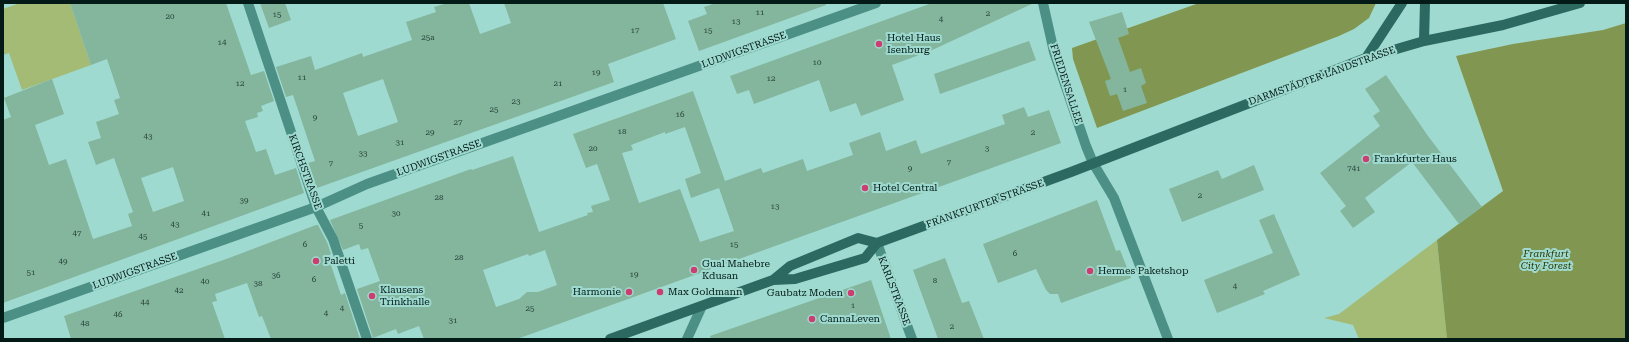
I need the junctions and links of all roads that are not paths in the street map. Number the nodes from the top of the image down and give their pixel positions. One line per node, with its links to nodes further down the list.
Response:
1 (248, 3): 10 (street, KIRCHSTRASSE)
2 (876, 3): 10 (street, LUDWIGSTRASSE)
3 (1043, 3): 9 (street, FRIEDENSALLEE)
4 (1402, 3): 8 (main road)
5 (1425, 3): 7 (main road)
6 (1580, 3): 7 (main road, DARMSTÄDTER LANDSTRASSE)
7 (1424, 42): 8 (main road, DARMSTÄDTER LANDSTRASSE)
8 (1366, 58): 9 (main road, DARMSTÄDTER LANDSTRASSE)
9 (1093, 164): 11 (main road, FRANKFURTER STRASSE); 19 (street, FRIEDENSALLEE)
10 (316, 207): 14 (street, LUDWIGSTRASSE); 15 (street, KIRCHSTRASSE)
11 (877, 243): 12 (main road, FRANKFURTER STRASSE); 12 (main road, FRANKFURTER STRASSE); 18 (street, KARLSTRASSE)
12 (773, 280): 13 (main road, FRANKFURTER STRASSE)
13 (702, 306): 16 (main road, FRANKFURTER STRASSE); 17 (street)
14 (3, 318)
15 (367, 339)
16 (610, 339)
17 (687, 339)
18 (912, 339)
19 (1168, 339)

